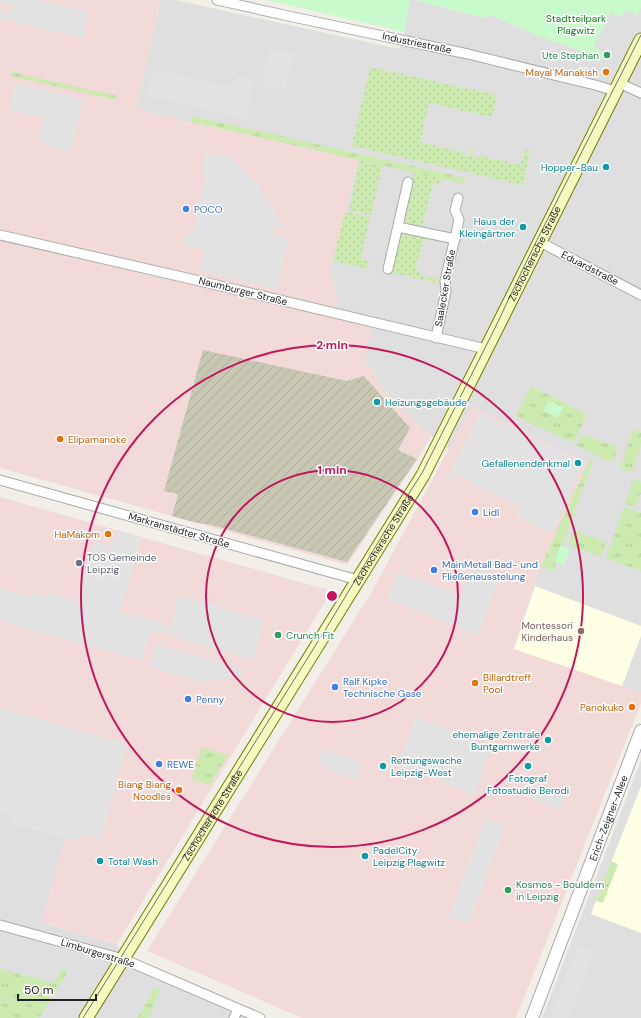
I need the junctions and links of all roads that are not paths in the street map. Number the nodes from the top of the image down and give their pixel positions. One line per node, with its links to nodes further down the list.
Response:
1 (217, 0): 3 (street, Industriestraße)
2 (641, 40): 3 (main road, Zschochersche Straße)
3 (617, 87): 4 (street, Industriestraße); 10 (main road, Zschochersche Straße)
4 (641, 93)
5 (408, 182): 7 (street)
6 (458, 198): 9 (street, Saalecker Straße)
7 (398, 227): 9 (street, Saalecker Straße); 11 (street)
8 (0, 235): 13 (street, Naumburger Straße)
9 (454, 239): 13 (street, Saalecker Straße)
10 (540, 242): 12 (street, Eduardstraße); 14 (main road, Zschochersche Straße)
11 (388, 268)
12 (641, 295)
13 (436, 338): 14 (street, Naumburger Straße)
14 (486, 349): 16 (main road, Zschochersche Straße)
15 (0, 480): 16 (street, Markranstädter Straße)
16 (358, 580): 19 (main road, Zschochersche Straße)
17 (641, 731): 24 (street, Erich-Zeigner-Allee)
18 (0, 925): 19 (street, Limburgerstraße)
19 (123, 959): 20 (street, Limburgerstraße); 21 (main road, Zschochersche Straße)
20 (238, 1009): 22 (street); 23 (street, Limburgerstraße)
21 (86, 1018)
22 (234, 1018)
23 (260, 1018)
24 (532, 1018)

